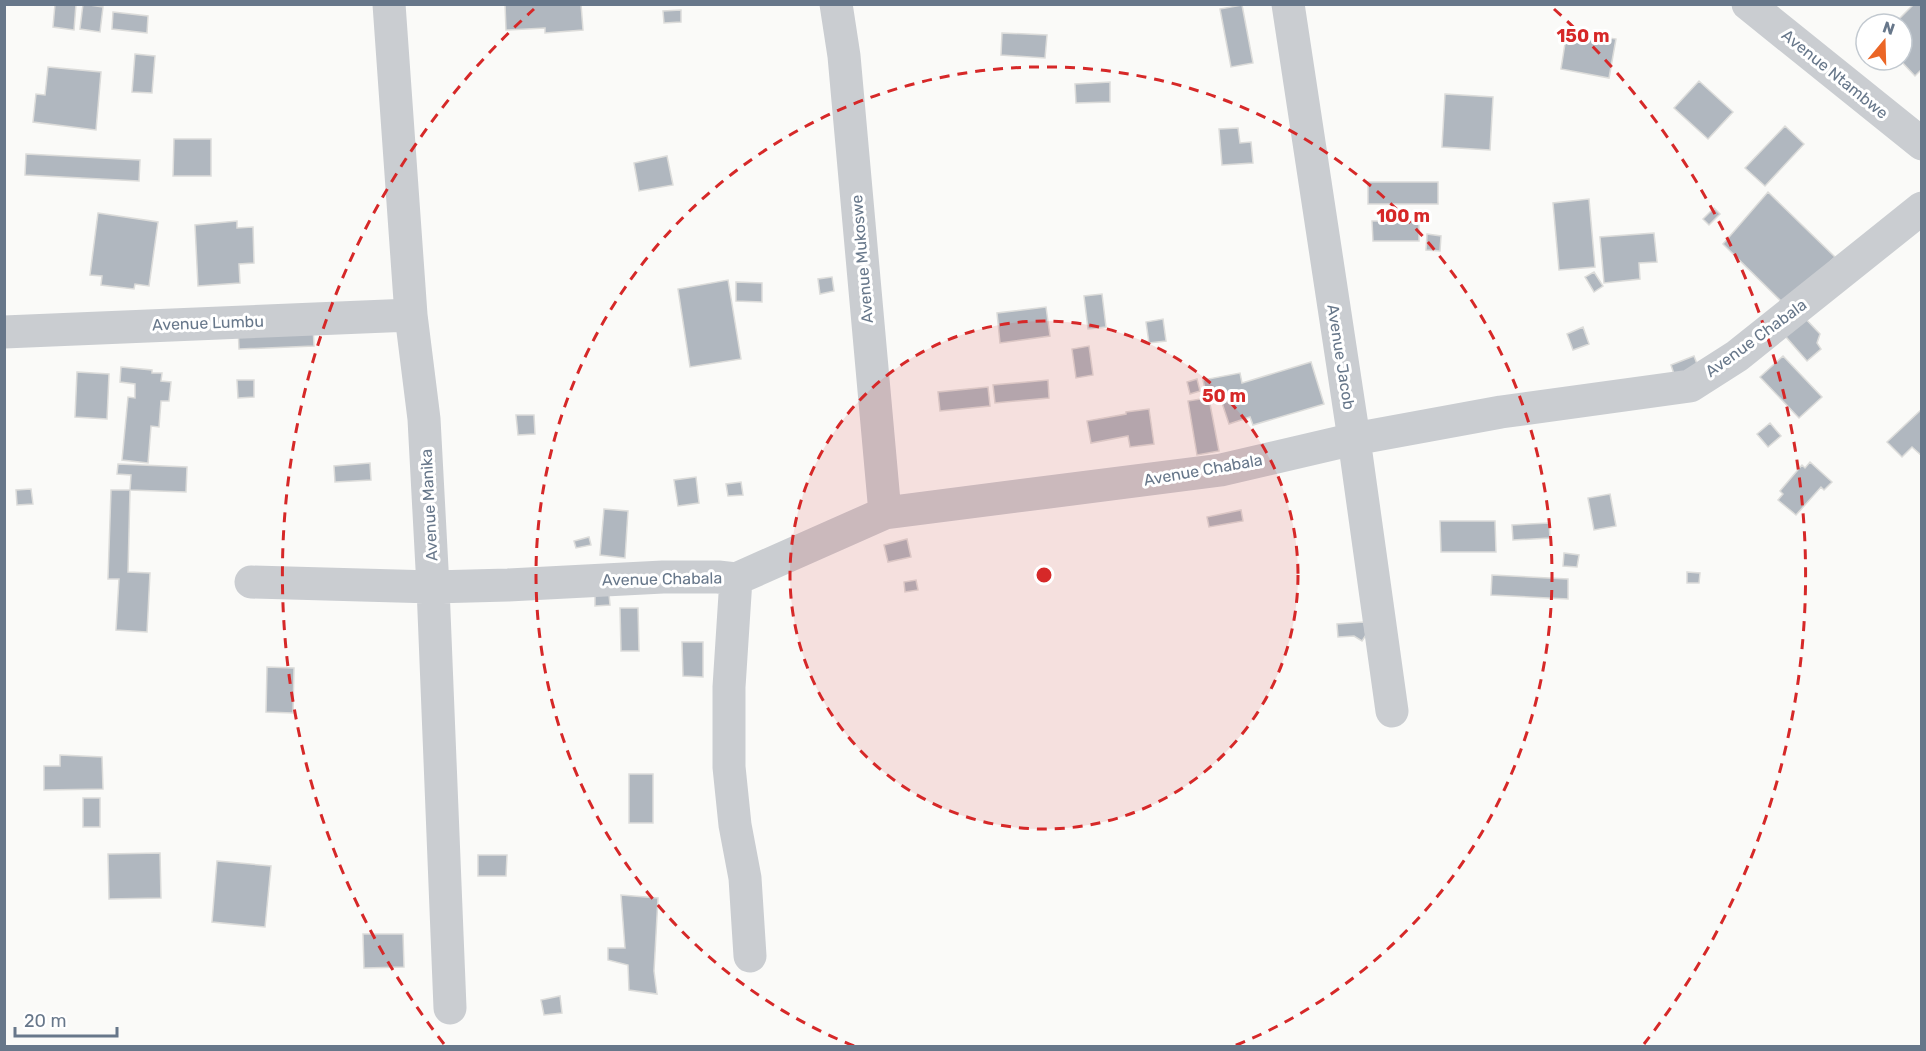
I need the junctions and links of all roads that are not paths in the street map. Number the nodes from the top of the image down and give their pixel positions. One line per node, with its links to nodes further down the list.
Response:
1 (389, 4): 7 (street, Avenue Manika)
2 (836, 4): 10 (street, Avenue Mukoswe)
3 (1288, 4): 9 (street, Avenue Jacob)
4 (1748, 4): 5 (street, Avenue Ntambwe)
5 (1922, 144)
6 (1922, 208): 9 (street, Avenue Chabala)
7 (411, 315): 8 (street, Avenue Lumbu); 13 (street, Avenue Manika)
8 (4, 332)
9 (1354, 439): 10 (street, Avenue Chabala); 14 (street, Avenue Jacob)
10 (885, 513): 11 (street, Avenue Chabala)
11 (736, 579): 13 (street, Avenue Chabala); 15 (street)
12 (251, 582): 13 (street, Avenue Chabala)
13 (433, 587): 16 (street, Avenue Manika)
14 (1392, 711)
15 (750, 956)
16 (450, 1008)

